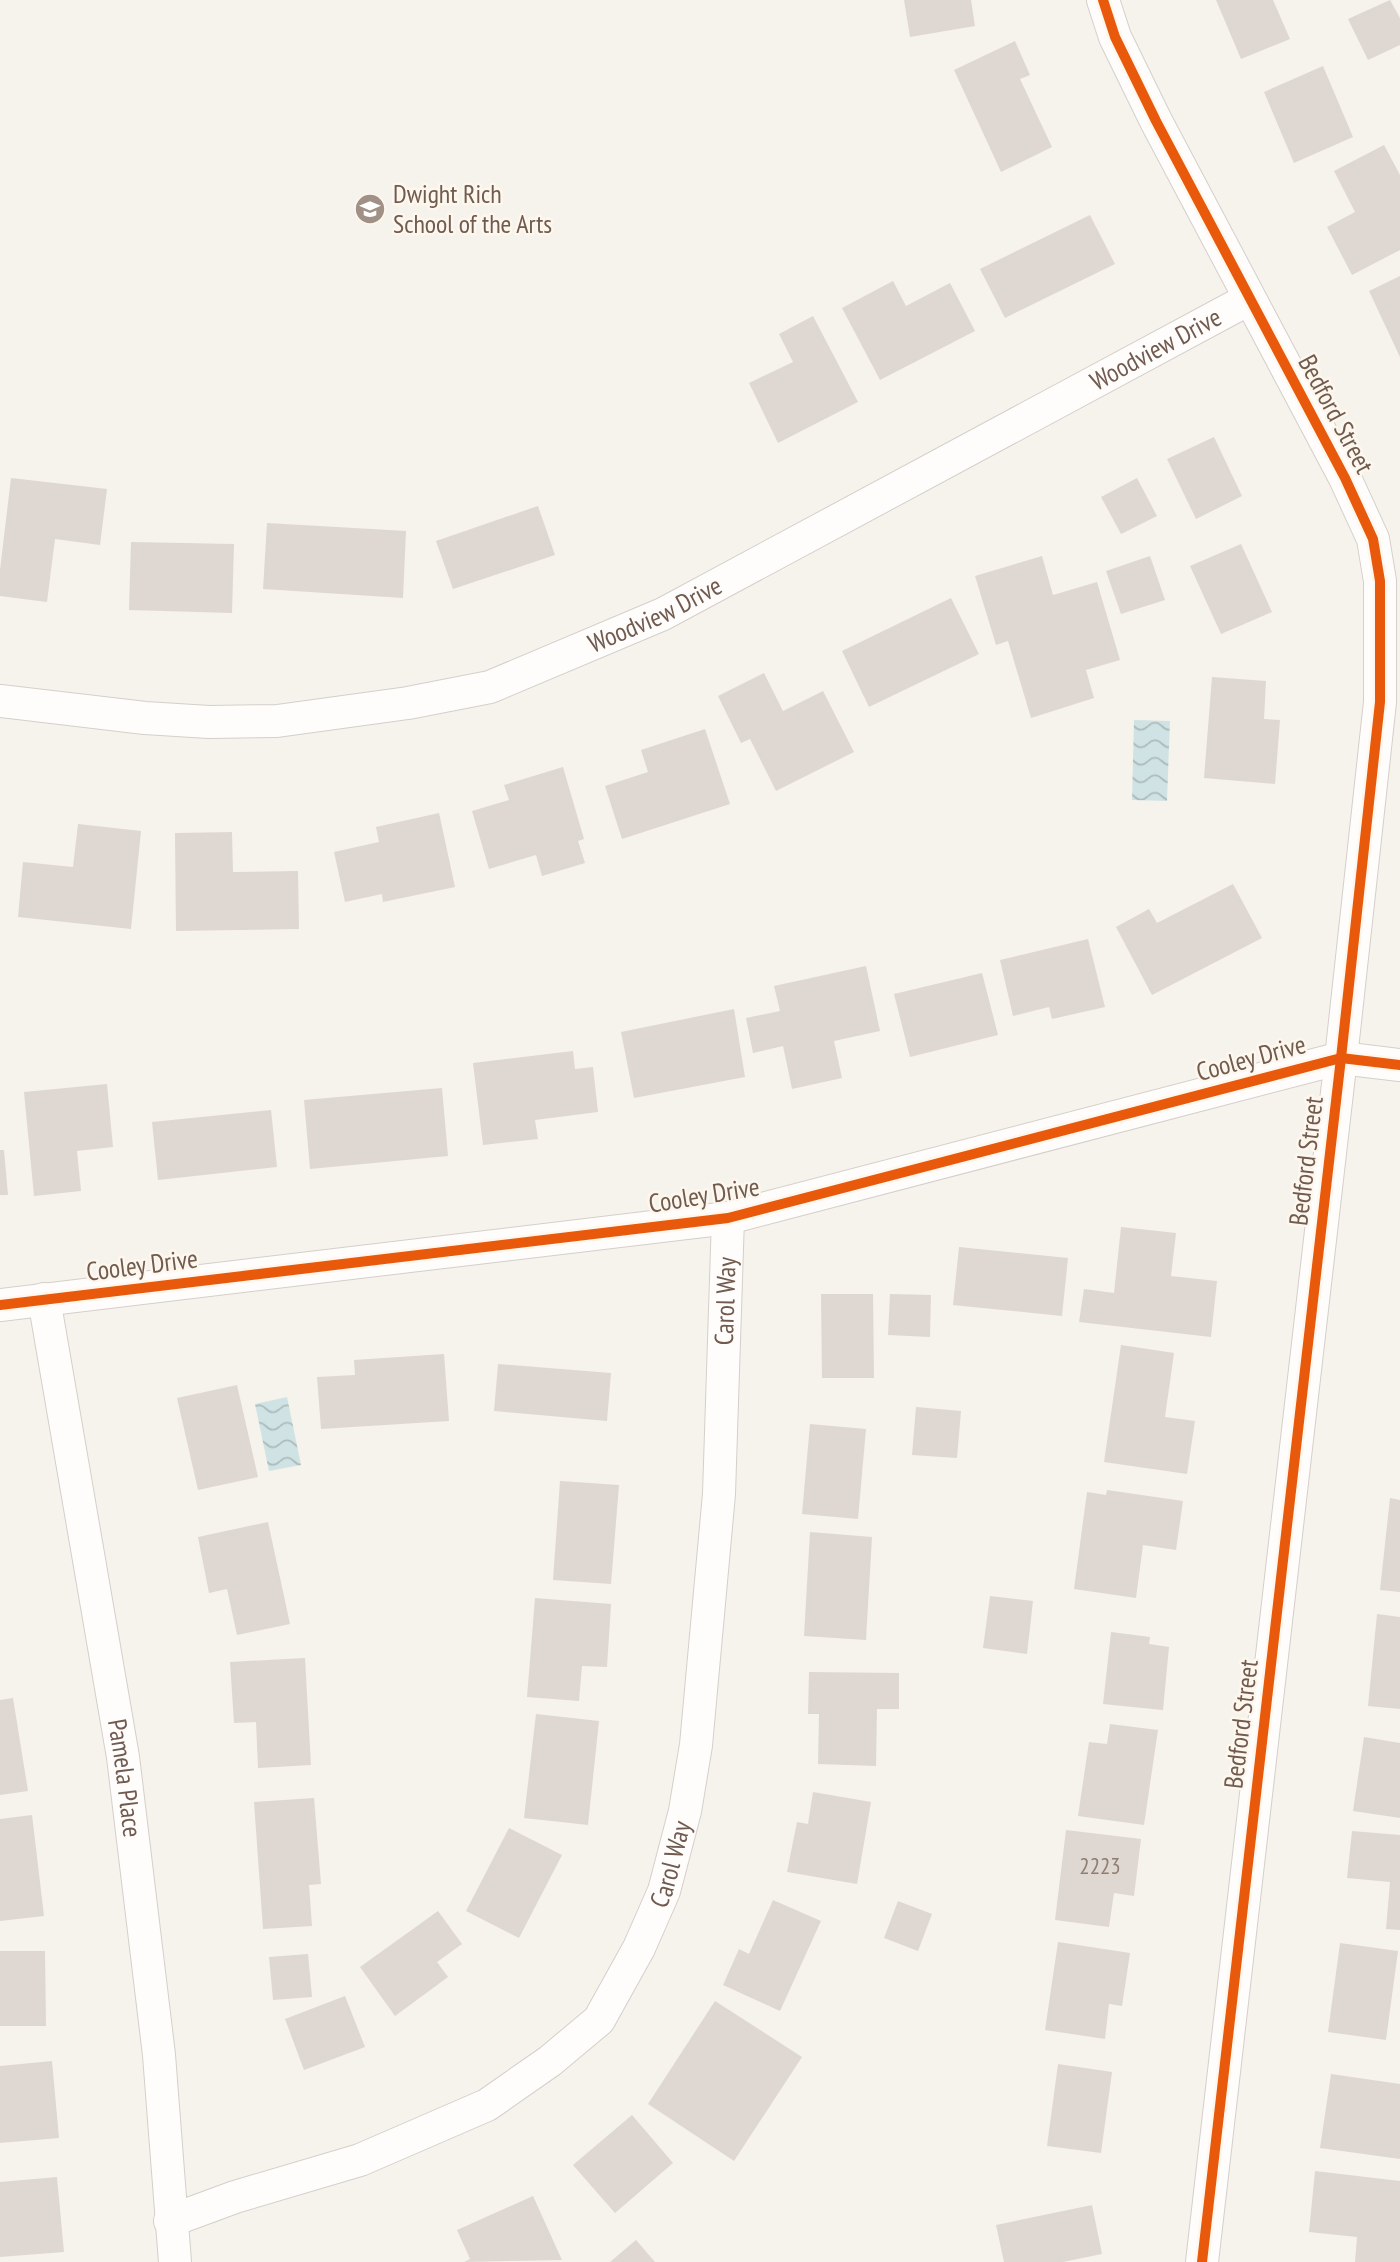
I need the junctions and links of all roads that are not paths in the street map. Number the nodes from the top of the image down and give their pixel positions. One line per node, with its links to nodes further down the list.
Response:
1 (1103, 0): 2 (street, Bedford Street)
2 (1249, 299): 3 (street, Woodview Drive); 4 (street, Bedford Street)
3 (0, 701)
4 (1341, 1058): 5 (street, Cooley Drive); 6 (street, Cooley Drive); 11 (street, Bedford Street)
5 (1400, 1065)
6 (728, 1218): 7 (street, Cooley Drive); 9 (street, Carol Way)
7 (44, 1299): 8 (street, Cooley Drive); 9 (street, Pamela Place)
8 (0, 1305)
9 (170, 2221): 10 (street, Pamela Place)
10 (175, 2262)
11 (1202, 2262)

